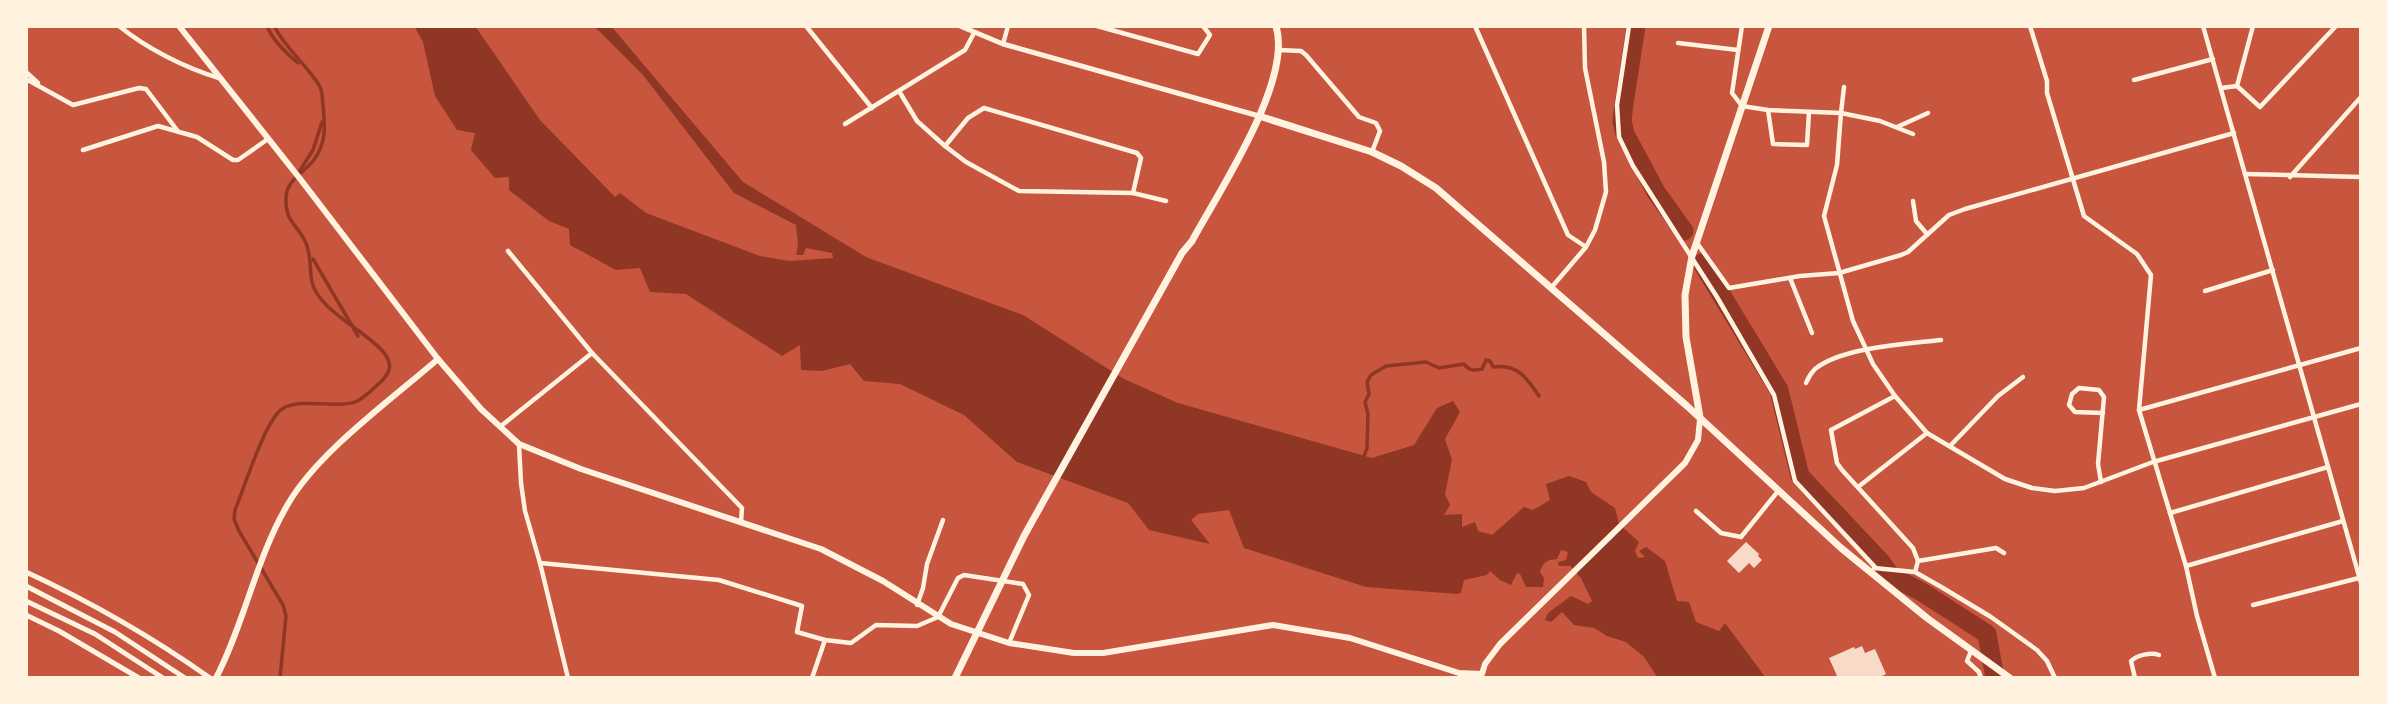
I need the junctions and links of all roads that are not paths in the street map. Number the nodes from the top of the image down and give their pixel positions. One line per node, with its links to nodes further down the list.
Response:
1 (118, 26): 25 (street)
2 (179, 26): 25 (main road)
3 (806, 26): 35 (street)
4 (960, 26): 18 (street)
5 (1008, 26): 20 (street)
6 (1097, 26): 7 (street)
7 (1203, 26)
8 (1276, 26): 21 (main road)
9 (1475, 26): 59 (street)
10 (1584, 26): 59 (street)
11 (1629, 26): 61 (street)
12 (1742, 26): 22 (street)
13 (1769, 26): 34 (main road)
14 (2030, 26): 53 (street)
15 (2203, 26): 23 (street)
16 (2253, 26): 28 (street)
17 (2336, 26): 28 (street)
18 (974, 33): 20 (street); 32 (street)
19 (1678, 43): 22 (street)
20 (1003, 44): 40 (street)
21 (1279, 50): 40 (main road); 49 (street)
22 (1738, 50): 34 (street)
23 (2213, 59): 27 (street); 30 (street)
24 (26, 72): 31 (street)
25 (220, 78): 46 (main road)
26 (26, 79): 31 (street)
27 (2134, 80)
28 (2237, 86): 30 (street)
29 (1844, 87): 38 (street)
30 (2221, 88): 45 (street)
31 (46, 90): 43 (street)
32 (899, 91): 35 (street); 47 (street)
33 (2361, 97): 51 (street)
34 (1742, 106): 36 (street); 58 (main road)
35 (872, 108): 41 (street)
36 (1768, 110): 37 (street); 37 (street)
37 (1809, 112): 38 (street)
38 (1841, 113): 42 (street); 63 (street)
39 (1928, 113): 42 (street)
40 (1259, 116): 49 (main road); 122 (main road)
41 (845, 124)
42 (1896, 128): 44 (street)
43 (177, 131): 46 (street); 48 (street)
44 (1913, 134)
45 (2234, 134): 50 (street); 53 (street)
46 (268, 139): 72 (main road)
47 (945, 146): 54 (street); 54 (street)
48 (83, 150)
49 (1372, 152): 65 (main road)
50 (2246, 174): 51 (street); 62 (street)
51 (2290, 177): 52 (street)
52 (2361, 177)
53 (2072, 178): 57 (street); 78 (street)
54 (1133, 193): 55 (street)
55 (1166, 201)
56 (1913, 201): 57 (street)
57 (1927, 234): 63 (street)
58 (1696, 242): 61 (main road); 64 (street)
59 (1586, 247): 65 (street)
60 (508, 251): 71 (street)
61 (1692, 257): 81 (main road); 100 (street)
62 (2273, 270): 66 (street); 73 (street)
63 (1839, 274): 64 (street); 70 (street)
64 (1790, 278): 67 (street)
65 (1550, 288): 81 (main road)
66 (2205, 291)
67 (1812, 333)
68 (1941, 340): 70 (street)
69 (2361, 348): 73 (street)
70 (1866, 350): 75 (street); 76 (street)
71 (592, 353): 82 (street); 95 (street)
72 (438, 359): 82 (main road); 119 (main road)
73 (2299, 366): 78 (street); 80 (street)
74 (2023, 377): 85 (street)
75 (1806, 383)
76 (1895, 396): 83 (street); 89 (street)
77 (2361, 404): 80 (street)
78 (2139, 410): 86 (street)
79 (2103, 413): 79 (street); 88 (street)
80 (2314, 416): 86 (street); 87 (street)
81 (1700, 419): 90 (main road); 114 (main road)
82 (501, 426): 84 (main road)
83 (1927, 433): 85 (street); 89 (street)
84 (519, 444): 95 (main road); 98 (street)
85 (1950, 446): 88 (street)
86 (2153, 462): 88 (street); 92 (street)
87 (2328, 467): 92 (street); 94 (street)
88 (2101, 482)
89 (1858, 487): 97 (street)
90 (1779, 490): 91 (street); 100 (main road)
91 (1696, 511)
92 (2169, 513): 99 (street)
93 (943, 520): 106 (street)
94 (2343, 521): 99 (street); 103 (street)
95 (741, 522): 106 (main road)
96 (2004, 553): 97 (street)
97 (1918, 561): 102 (street)
98 (540, 564): 110 (street); 120 (street)
99 (2186, 566): 127 (street)
100 (1875, 569): 102 (street); 112 (main road)
101 (26, 572): 118 (street)
102 (1915, 572): 125 (street)
103 (2360, 580): 107 (street)
104 (26, 586): 117 (street)
105 (26, 601): 116 (street)
106 (917, 605): 109 (main road)
107 (2253, 605)
108 (26, 615): 115 (street)
109 (938, 617): 110 (street); 111 (main road); 111 (street)
110 (824, 640): 121 (street)
111 (1009, 643): 114 (main road)
112 (1974, 652): 123 (street); 124 (main road)
113 (2159, 655): 126 (street)
114 (1482, 676)
115 (139, 678)
116 (163, 678)
117 (185, 678)
118 (210, 678)
119 (216, 678)
120 (568, 678)
121 (812, 678)
122 (955, 678)
123 (1981, 678)
124 (2010, 678)
125 (2055, 678)
126 (2135, 678)
127 (2215, 678)

